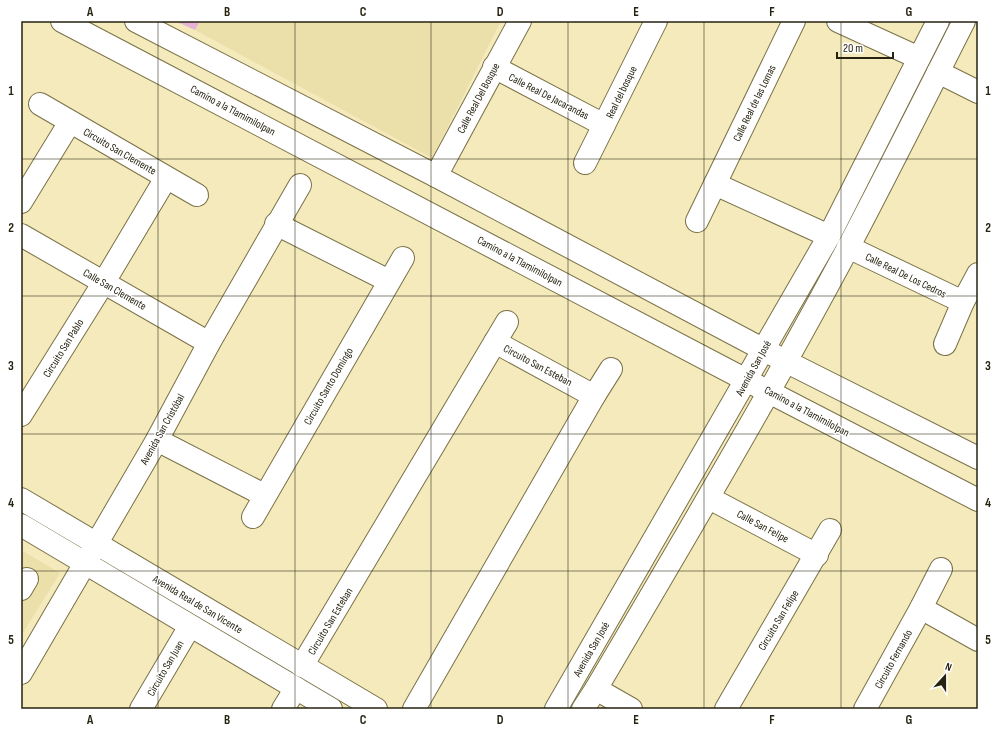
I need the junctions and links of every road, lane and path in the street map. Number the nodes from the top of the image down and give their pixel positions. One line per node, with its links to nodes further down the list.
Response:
1 (62, 21): 40 (street, Camino a la Tlamimilolpan)
2 (136, 21): 17 (street)
3 (520, 21): 10 (street, Calle Real Del Bosque)
4 (656, 21): 15 (street, Real del bosque)
5 (794, 21): 19 (street, Calle Real de las Lomas)
6 (838, 21): 9 (street)
7 (938, 21): 9 (street, Avenida San José)
8 (964, 21): 11 (street)
9 (919, 58): 26 (street, Avenida San José)
10 (494, 67): 15 (street, Calle Real De Jacarandas); 17 (street, Calle Real Del Bosque)
11 (938, 72): 12 (street); 27 (street)
12 (978, 92)
13 (40, 104): 14 (street, Circuito San Clemente)
14 (70, 122): 18 (street, Circuito San Clemente); 22 (street)
15 (604, 125): 16 (street, Real del bosque)
16 (586, 163)
17 (436, 176): 37 (street)
18 (166, 178): 21 (street); 31 (street, Circuito San Clemente)
19 (715, 184): 23 (street, Calle Real de las Lomas); 26 (street)
20 (300, 185): 24 (street, Avenida San Cristóbal)
21 (197, 195)
22 (21, 202)
23 (697, 221)
24 (276, 224): 30 (street); 35 (street, Avenida San Cristóbal)
25 (21, 235): 31 (street, Calle San Clemente)
26 (829, 236): 37 (street, Avenida San José)
27 (848, 247): 32 (street, Calle Real De Los Cedros); 38 (street)
28 (403, 258): 30 (street, Circuito Santo Domingo)
29 (978, 274): 32 (street)
30 (389, 281): 46 (street, Circuito Santo Domingo)
31 (104, 282): 35 (street, Calle San Clemente); 43 (street, Circuito San Pablo)
32 (963, 302): 36 (street)
33 (507, 322): 34 (street)
34 (495, 342): 42 (street, Circuito San Esteban); 60 (street, Circuito San Esteban)
35 (209, 343): 44 (street, Avenida San Cristóbal)
36 (945, 344)
37 (763, 349): 38 (street); 40 (street, Avenida San José)
38 (785, 362): 41 (street); 45 (street)
39 (611, 369): 42 (street)
40 (747, 380): 41 (street, Camino a la Tlamimilolpan); 69 (street, Avenida San José)
41 (768, 392): 47 (street); 49 (street, Camino a la Tlamimilolpan)
42 (594, 396): 68 (street)
43 (22, 412)
44 (156, 440): 46 (street); 53 (street, Avenida San Cristóbal)
45 (978, 458)
46 (264, 495): 50 (street, Circuito Santo Domingo)
47 (709, 498): 54 (street, Calle San Felipe); 63 (street)
48 (21, 499): 53 (street, Avenida Real de San Vicente)
49 (978, 500)
50 (253, 517)
51 (21, 525): 55 (street, Avenida Real de San Vicente)
52 (830, 530): 54 (street, Circuito San Felipe)
53 (96, 543): 55 (street, Avenida San Cristóbal); 60 (street, Avenida Real de San Vicente)
54 (817, 554): 72 (street, Circuito San Felipe)
55 (84, 562): 58 (street, Avenida Real de San Vicente); 61 (street, Avenida San Cristóbal)
56 (941, 569): 57 (street, Circuito Fernando)
57 (921, 608): 59 (street); 73 (street, Circuito Fernando)
58 (190, 626): 62 (street, Avenida Real de San Vicente); 64 (street, Circuito San Juan)
59 (978, 640)
60 (302, 666): 67 (street, Avenida Real de San Vicente)
61 (21, 673)
62 (296, 688): 65 (street); 66 (street, Avenida Real de San Vicente)
63 (596, 689): 70 (street); 71 (street)
64 (141, 709)
65 (283, 709)
66 (331, 709)
67 (376, 709)
68 (414, 709)
69 (556, 709)
70 (583, 709)
71 (631, 709)
72 (726, 709)
73 (865, 709)

